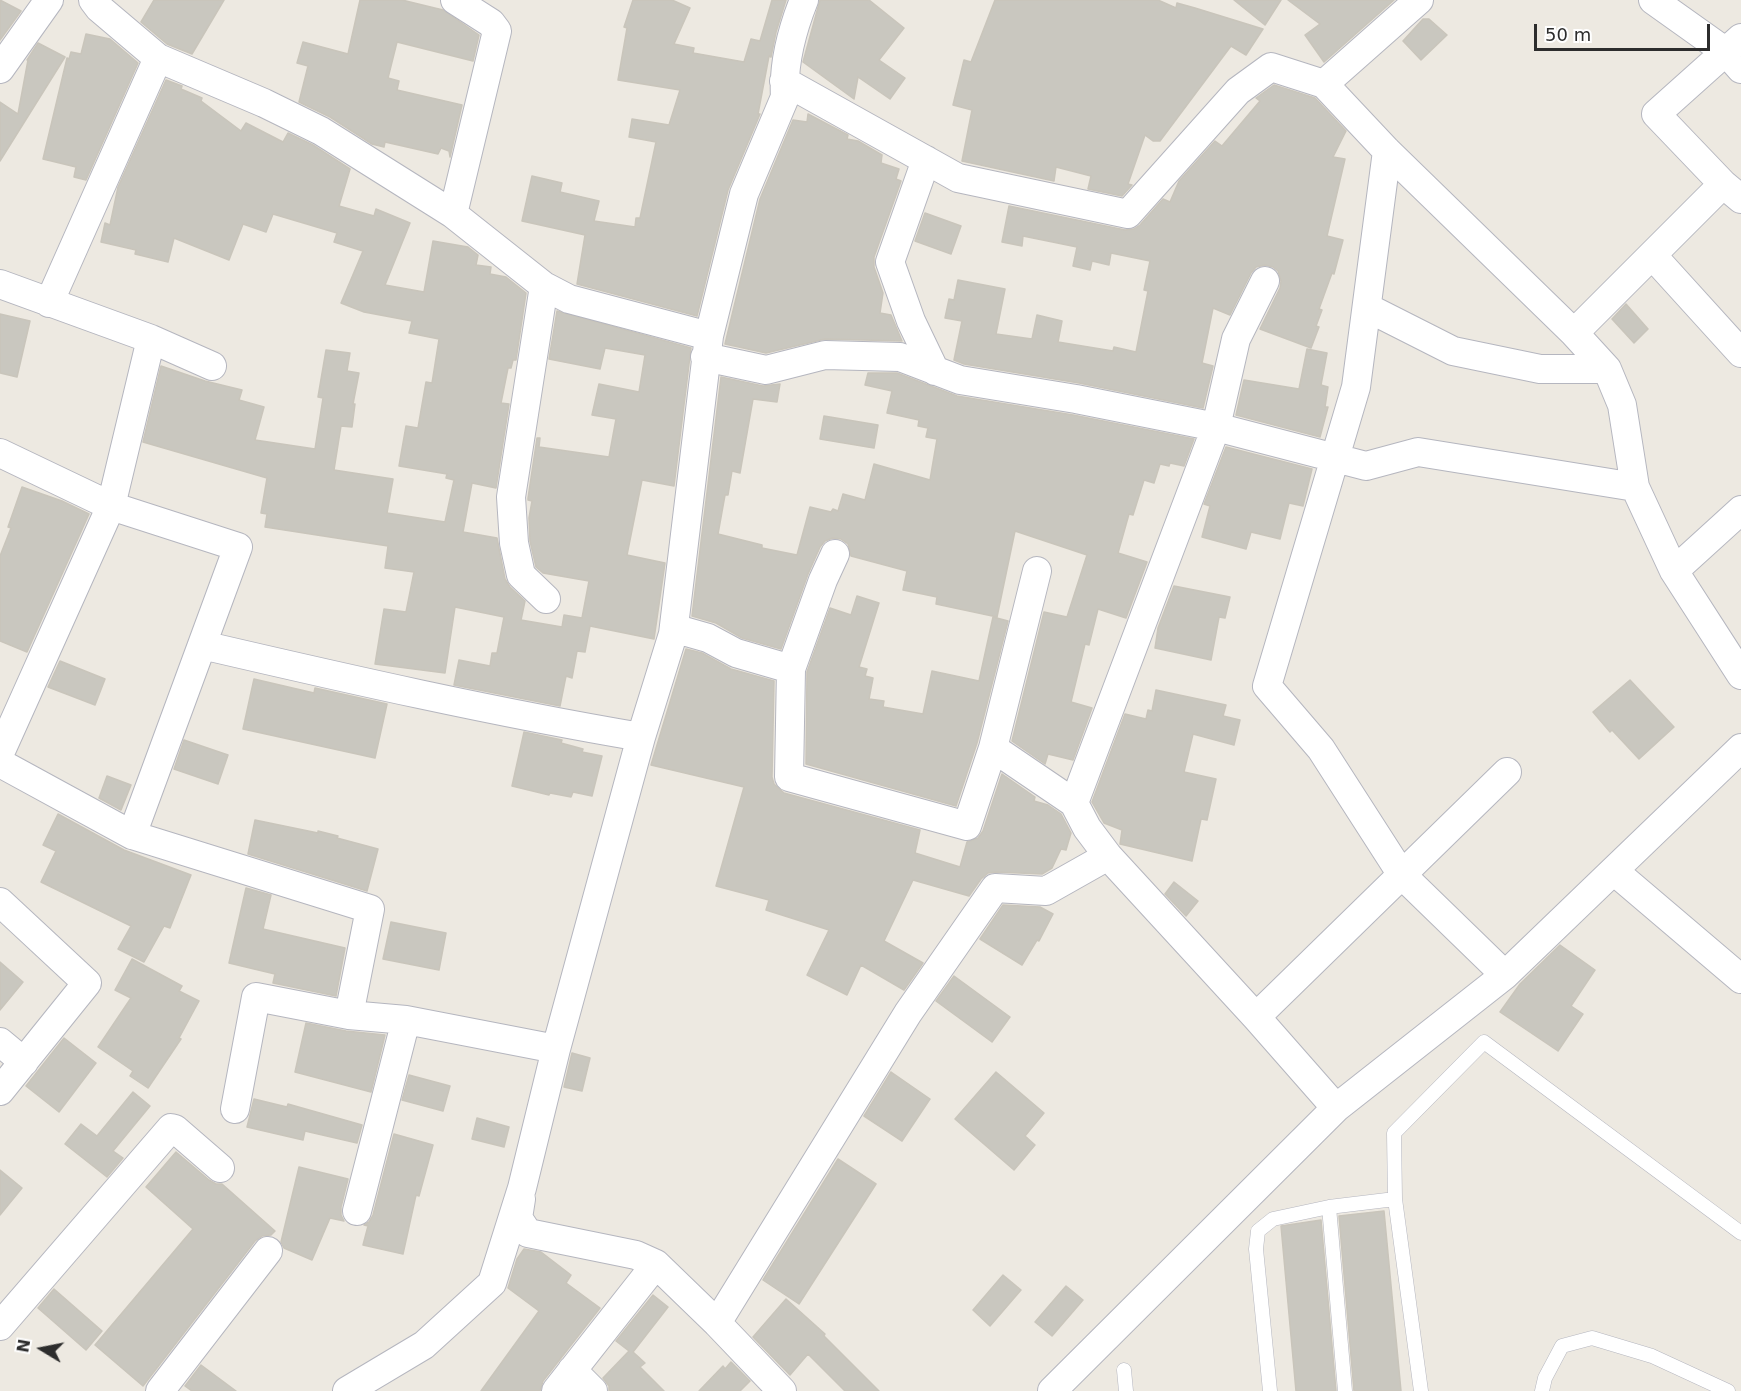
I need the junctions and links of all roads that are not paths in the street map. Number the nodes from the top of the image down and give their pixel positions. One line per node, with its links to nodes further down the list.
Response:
1 (49, 0): 9 (street)
2 (93, 0): 8 (street)
3 (455, 0): 15 (street)
4 (804, 0): 10 (street)
5 (1419, 0): 11 (street)
6 (1653, 0): 7 (street)
7 (1736, 53): 14 (street)
8 (158, 58): 15 (street); 20 (street)
9 (0, 69)
10 (784, 81): 13 (street); 24 (street)
11 (1324, 84): 12 (street); 13 (street)
12 (1387, 151): 21 (street); 22 (street)
13 (926, 160): 28 (street)
14 (1732, 192): 16 (street)
15 (453, 214): 19 (street)
16 (1652, 255): 22 (street); 25 (street)
17 (1265, 281): 29 (street)
18 (0, 284): 20 (street)
19 (544, 286): 24 (street); 38 (street)
20 (49, 303): 23 (street)
21 (1368, 308): 27 (street); 31 (street)
22 (1574, 333): 27 (street)
23 (151, 339): 26 (street); 33 (street)
24 (707, 346): 28 (street); 39 (street)
25 (1741, 353)
26 (212, 366)
27 (1607, 369): 32 (street)
28 (934, 371): 29 (street)
29 (1216, 427): 31 (street); 49 (street)
30 (0, 453): 33 (street)
31 (1335, 459): 32 (street); 53 (street)
32 (1635, 487): 37 (street)
33 (111, 506): 40 (street); 46 (street)
34 (1741, 510): 37 (street)
35 (835, 554): 41 (street)
36 (1037, 571): 44 (street)
37 (1674, 572): 42 (street)
38 (546, 599)
39 (673, 634): 41 (street); 43 (street)
40 (202, 645): 43 (street); 50 (street)
41 (791, 669): 44 (street)
42 (1741, 675)
43 (641, 737): 61 (street)
44 (993, 748): 49 (street)
45 (1741, 748): 52 (street)
46 (0, 753)
47 (0, 763): 50 (street)
48 (1507, 772): 53 (street)
49 (1074, 803): 51 (street)
50 (132, 835): 57 (street)
51 (1108, 856): 58 (street); 74 (street)
52 (1614, 871): 55 (street); 56 (street)
53 (1402, 874): 55 (street); 58 (street)
54 (0, 902): 62 (street)
55 (1505, 975): 64 (street)
56 (1741, 979)
57 (349, 1015): 59 (street); 65 (street)
58 (1256, 1017): 64 (street)
59 (406, 1020): 61 (street); 70 (street)
60 (0, 1042): 62 (street)
61 (556, 1049): 67 (street)
62 (24, 1062): 63 (street)
63 (0, 1091)
64 (1336, 1108): 82 (street)
65 (235, 1109)
66 (220, 1168): 75 (street)
67 (522, 1188): 73 (street); 79 (street)
68 (1395, 1199): 69 (lane); 71 (lane); 86 (lane)
69 (1329, 1208): 84 (lane); 85 (lane)
70 (357, 1211)
71 (1741, 1233)
72 (268, 1251): 78 (street)
73 (656, 1264): 74 (street); 77 (street)
74 (717, 1323): 81 (street)
75 (0, 1326)
76 (1124, 1370): 83 (lane)
77 (564, 1381): 80 (street)
78 (160, 1391)
79 (347, 1391)
80 (593, 1391)
81 (782, 1391)
82 (1052, 1391)
83 (1126, 1391)
84 (1270, 1391)
85 (1345, 1391)
86 (1421, 1391)
87 (1542, 1391): 88 (lane)
88 (1728, 1391)

